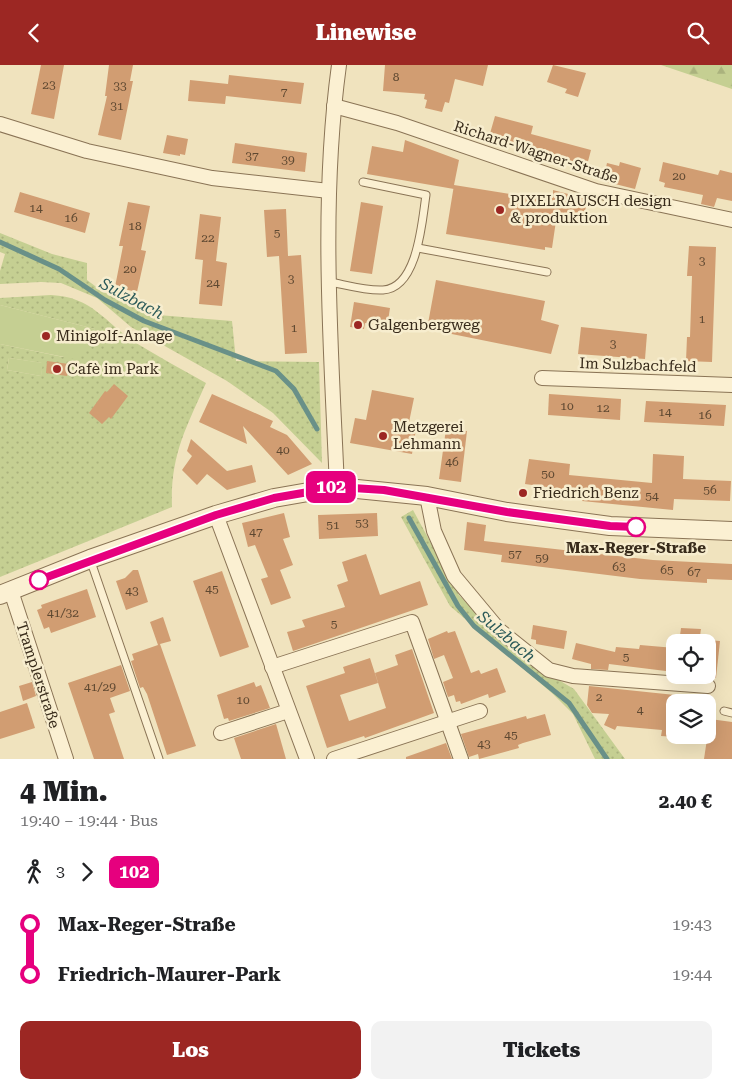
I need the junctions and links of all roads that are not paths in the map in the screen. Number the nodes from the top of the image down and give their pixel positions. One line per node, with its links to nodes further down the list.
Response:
1 (339, 65): 2 (street)
2 (334, 105): 5 (street); 6 (street, Richard-Wagner-Straße)
3 (0, 123): 5 (street)
4 (363, 182): 7 (lane)
5 (329, 191): 9 (street)
6 (732, 220)
7 (418, 249): 8 (lane); 9 (lane)
8 (547, 272)
9 (330, 282): 12 (street)
10 (542, 378): 11 (street, Im Sulzbachfeld)
11 (732, 385)
12 (337, 487): 13 (street, Tramplerstraße); 14 (street, Tramplerstraße)
13 (427, 496): 15 (street, Tramplerstraße); 19 (street)
14 (216, 515): 16 (street, Tramplerstraße); 18 (street)
15 (732, 531)
16 (90, 559): 17 (street, Tramplerstraße); 25 (lane)
17 (6, 593): 24 (street, Tramplerstraße)
18 (272, 667): 20 (street); 22 (street)
19 (708, 686)
20 (288, 711): 23 (street); 26 (street)
21 (480, 711): 22 (street)
22 (448, 721): 27 (street); 28 (street)
23 (221, 733)
24 (66, 759)
25 (159, 759)
26 (307, 759)
27 (334, 759)
28 (461, 759)

